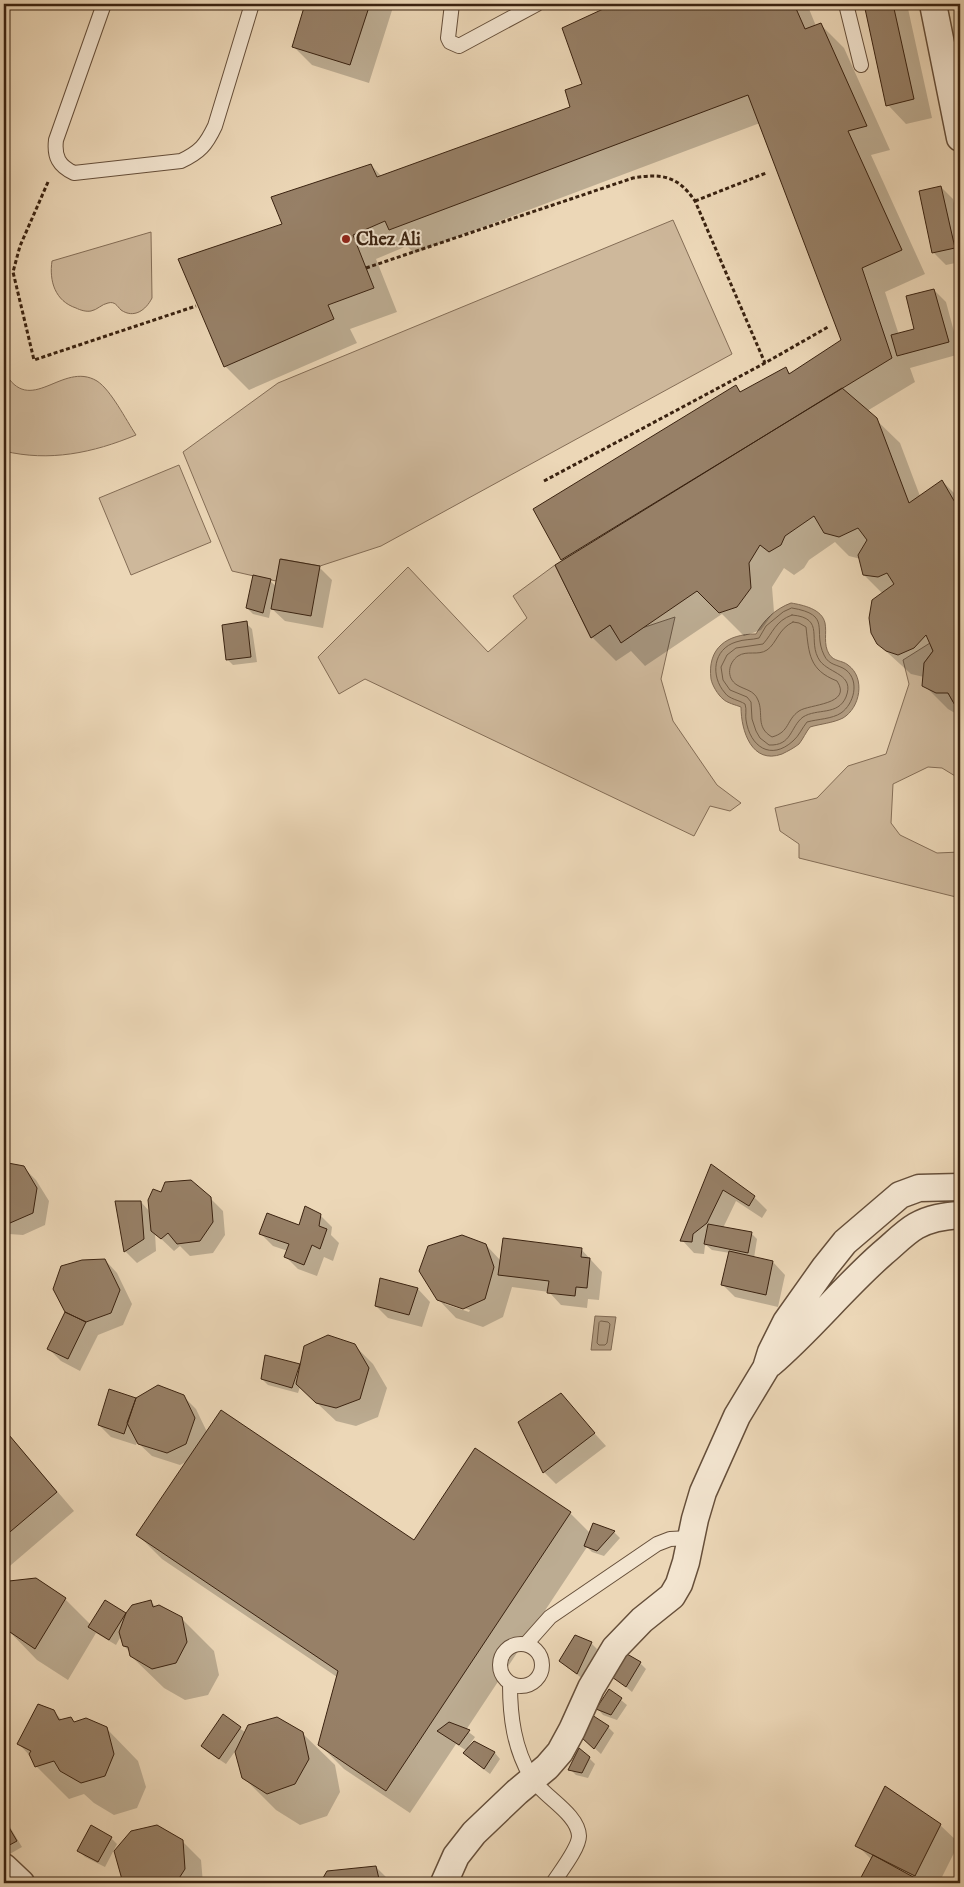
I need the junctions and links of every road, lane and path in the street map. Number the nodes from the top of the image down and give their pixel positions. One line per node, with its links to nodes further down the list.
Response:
1 (104, 4): 9 (lane)
2 (252, 4): 9 (lane)
3 (452, 4): 4 (lane)
4 (537, 4)
5 (846, 4): 7 (lane)
6 (933, 4): 8 (street)
7 (861, 65)
8 (960, 138)
9 (57, 161): 13 (path)
10 (766, 173): 11 (path)
11 (695, 201): 12 (path); 15 (path)
12 (366, 268)
13 (196, 306)
14 (828, 327): 15 (path)
15 (765, 363): 16 (path)
16 (544, 481)
17 (960, 1187): 19 (street)
18 (960, 1214): 20 (street)
19 (825, 1267): 20 (street); 21 (street)
20 (845, 1288): 21 (street)
21 (766, 1368): 22 (street)
22 (690, 1538): 23 (lane); 25 (street)
23 (526, 1644): 24 (lane); 24 (lane)
24 (510, 1684): 25 (lane)
25 (532, 1779): 28 (street); 29 (lane)
26 (4, 1867): 27 (street)
27 (21, 1883)
28 (444, 1883)
29 (553, 1883)

